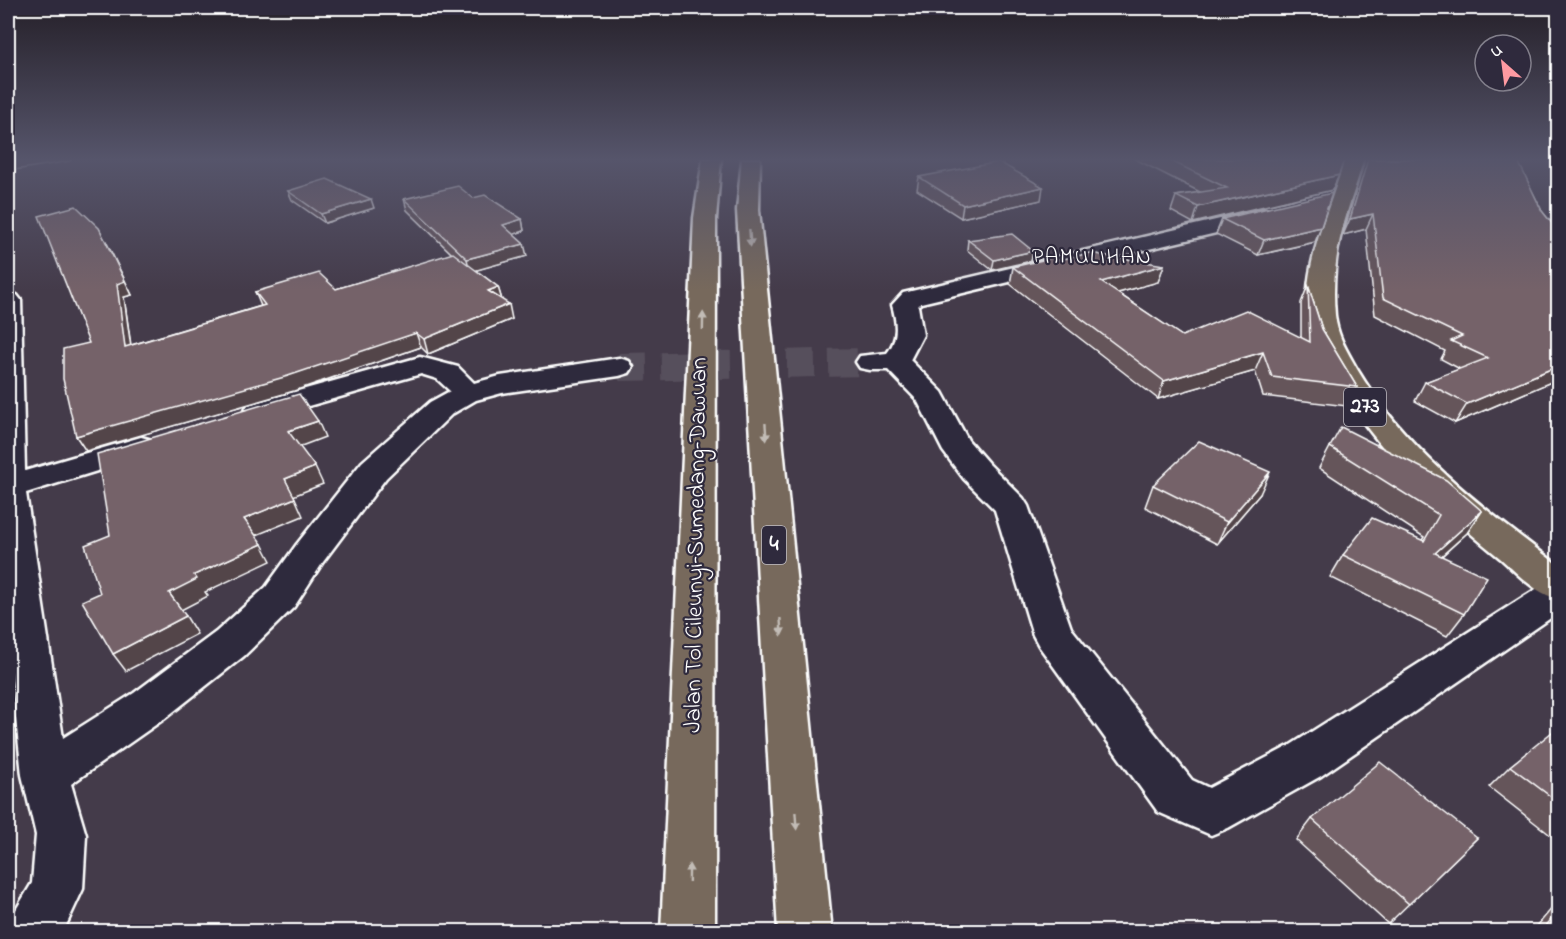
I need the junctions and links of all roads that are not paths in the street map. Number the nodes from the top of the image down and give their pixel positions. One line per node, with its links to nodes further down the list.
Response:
1 (707, 203): 15 (main road, Jalan Tol Cileunyi–Sumedang–Dawuan, one-way to 1)
2 (748, 203): 16 (main road, 4, one-way to 16)
3 (1330, 203): 11 (main road, 273)
4 (1286, 209): 12 (street)
5 (8, 300): 10 (street)
6 (619, 367): 7 (street)
7 (466, 394): 8 (street); 13 (street)
8 (237, 418)
9 (168, 439): 10 (street)
10 (8, 487): 13 (street)
11 (1558, 585)
12 (1558, 594)
13 (45, 775): 14 (street)
14 (33, 932)
15 (688, 932)
16 (805, 932)

